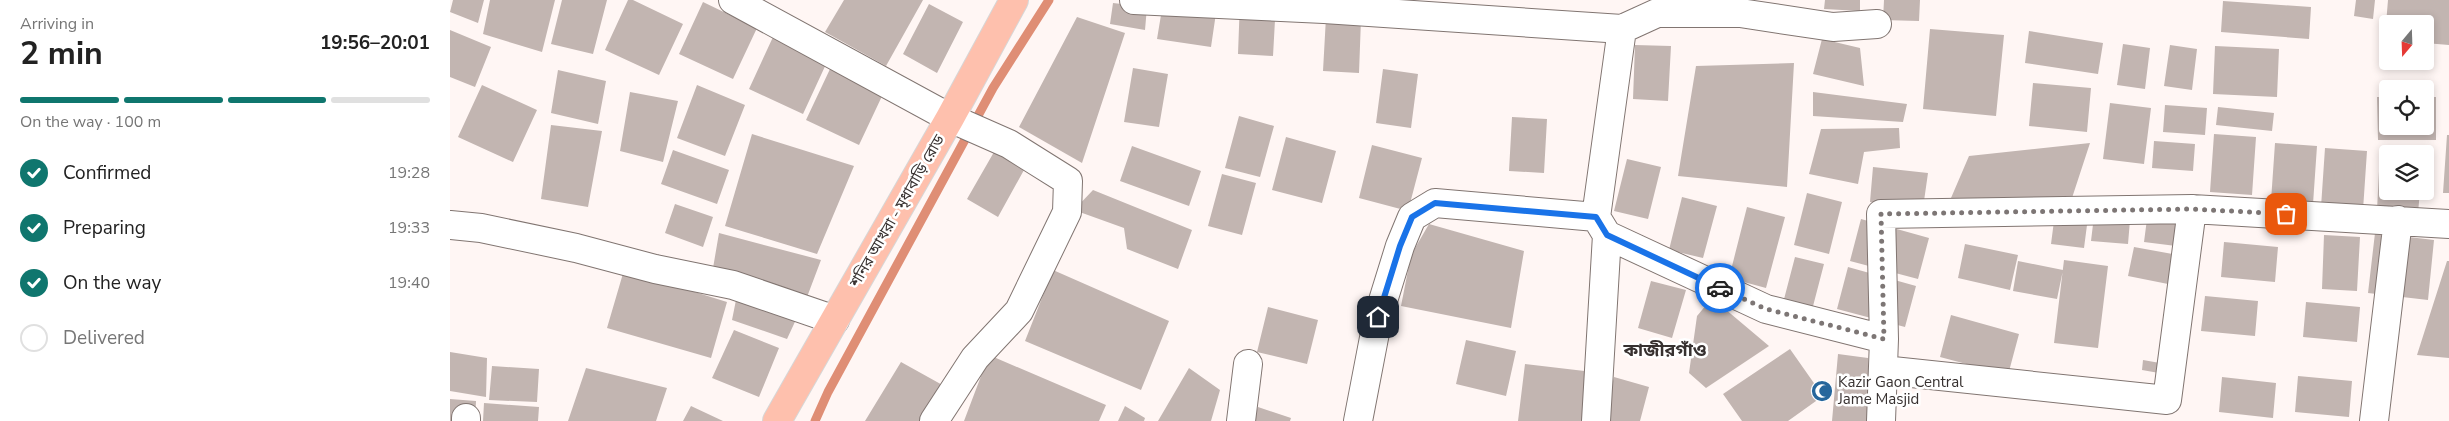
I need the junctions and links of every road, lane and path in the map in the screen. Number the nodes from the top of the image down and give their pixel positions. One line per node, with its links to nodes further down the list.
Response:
1 (733, 0): 6 (street)
2 (1014, 0): 6 (main road, শনির আখরা - মৃধাবাড়ি রোড)
3 (1134, 0): 5 (street)
4 (1877, 24): 5 (street)
5 (1622, 29): 11 (street)
6 (950, 118): 12 (main road, শনির আখরা - মৃধাবাড়ি রোড); 17 (street)
7 (2192, 209): 8 (street); 13 (street); 15 (street)
8 (2398, 220): 9 (street); 22 (street)
9 (2449, 224)
10 (450, 225): 12 (street)
11 (1602, 226): 13 (street); 19 (street); 20 (street)
12 (835, 320): 16 (main road, শনির আখরা - মৃধাবাড়ি রোড)
13 (1884, 339): 15 (street)
14 (1248, 364): 18 (street)
15 (1883, 370): 21 (street)
16 (777, 421)
17 (934, 421)
18 (1241, 421)
19 (1358, 421)
20 (1596, 421)
21 (1881, 421)
22 (2374, 421)

